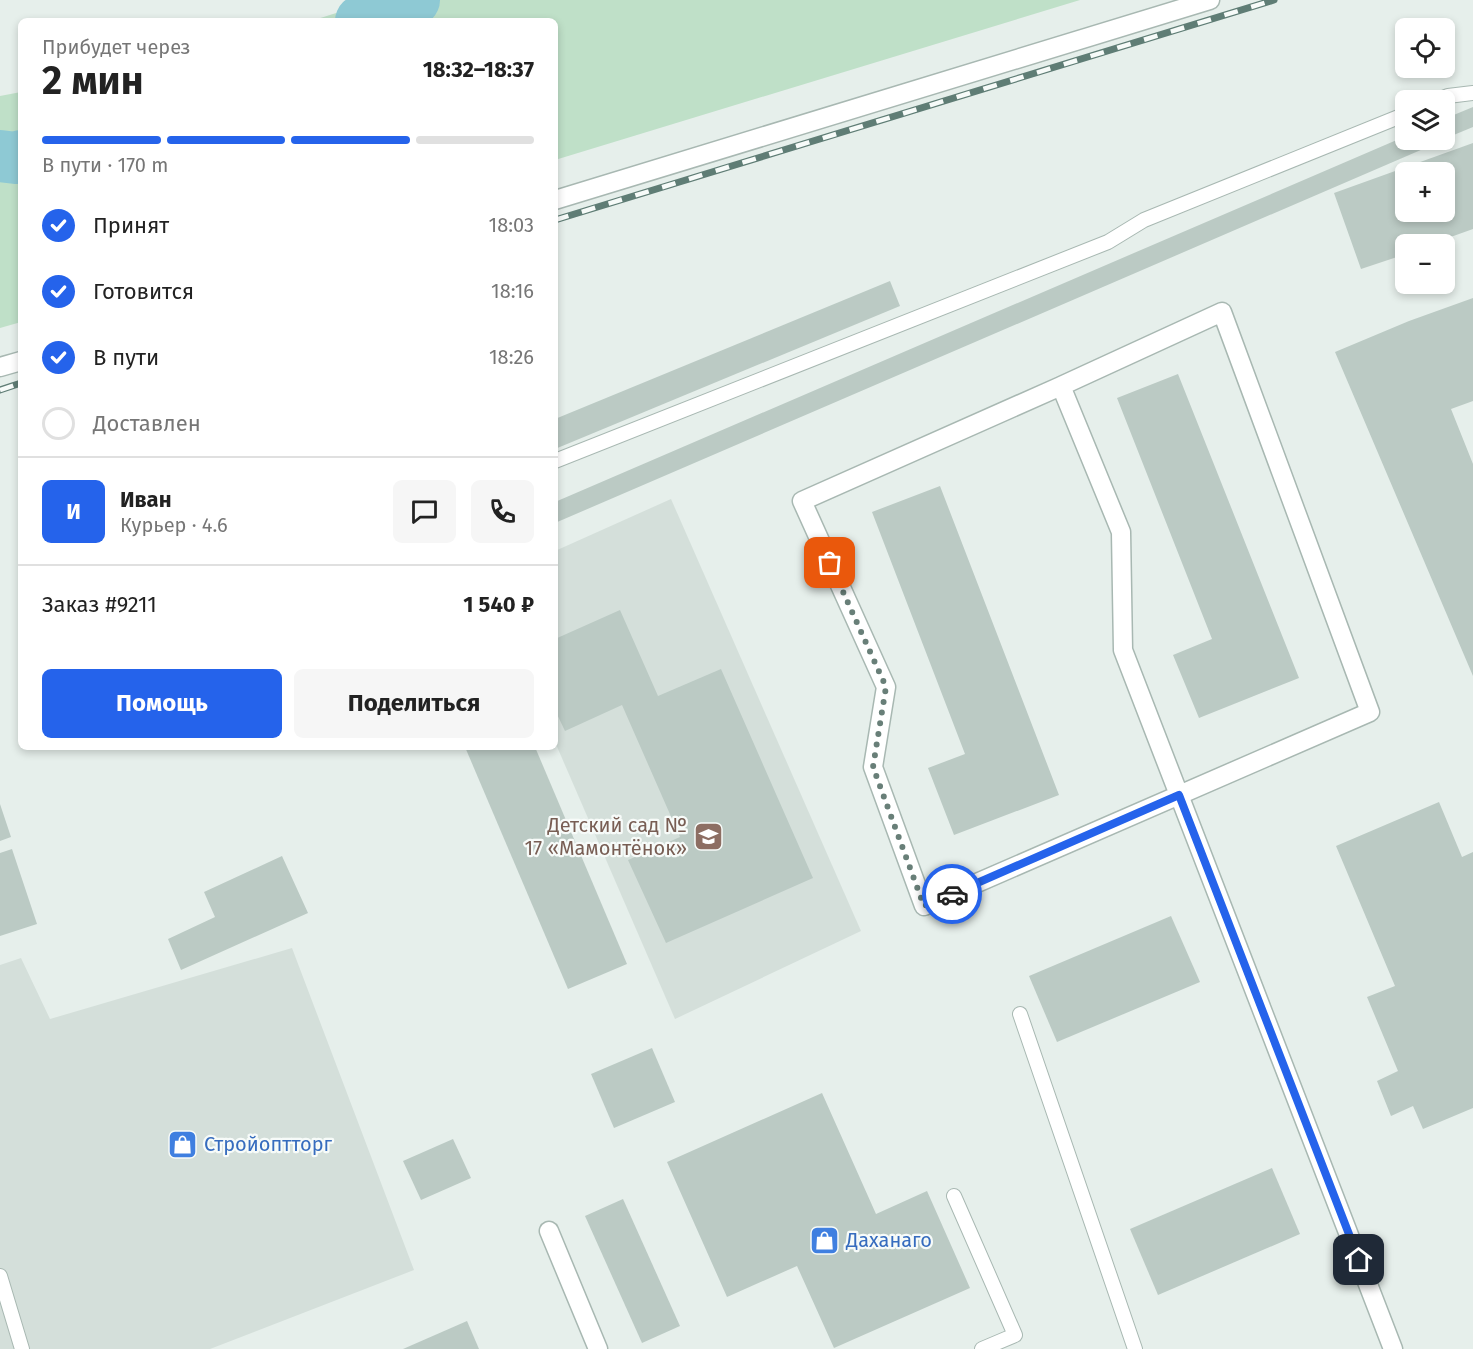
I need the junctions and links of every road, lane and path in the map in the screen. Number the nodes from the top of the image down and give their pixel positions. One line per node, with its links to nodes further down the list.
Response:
1 (1210, 0): 5 (street)
2 (1473, 93): 3 (lane)
3 (1455, 95)
4 (1395, 118): 9 (lane)
5 (558, 199)
6 (18, 362): 7 (street)
7 (0, 367)
8 (1061, 386): 10 (street); 10 (street); 10 (street)
9 (558, 460)
10 (1179, 795): 19 (street)
11 (1020, 1014): 18 (lane)
12 (954, 1196): 17 (lane)
13 (549, 1231): 16 (street)
14 (0, 1276): 15 (lane)
15 (22, 1349)
16 (598, 1349)
17 (982, 1349)
18 (1134, 1349)
19 (1393, 1349)

